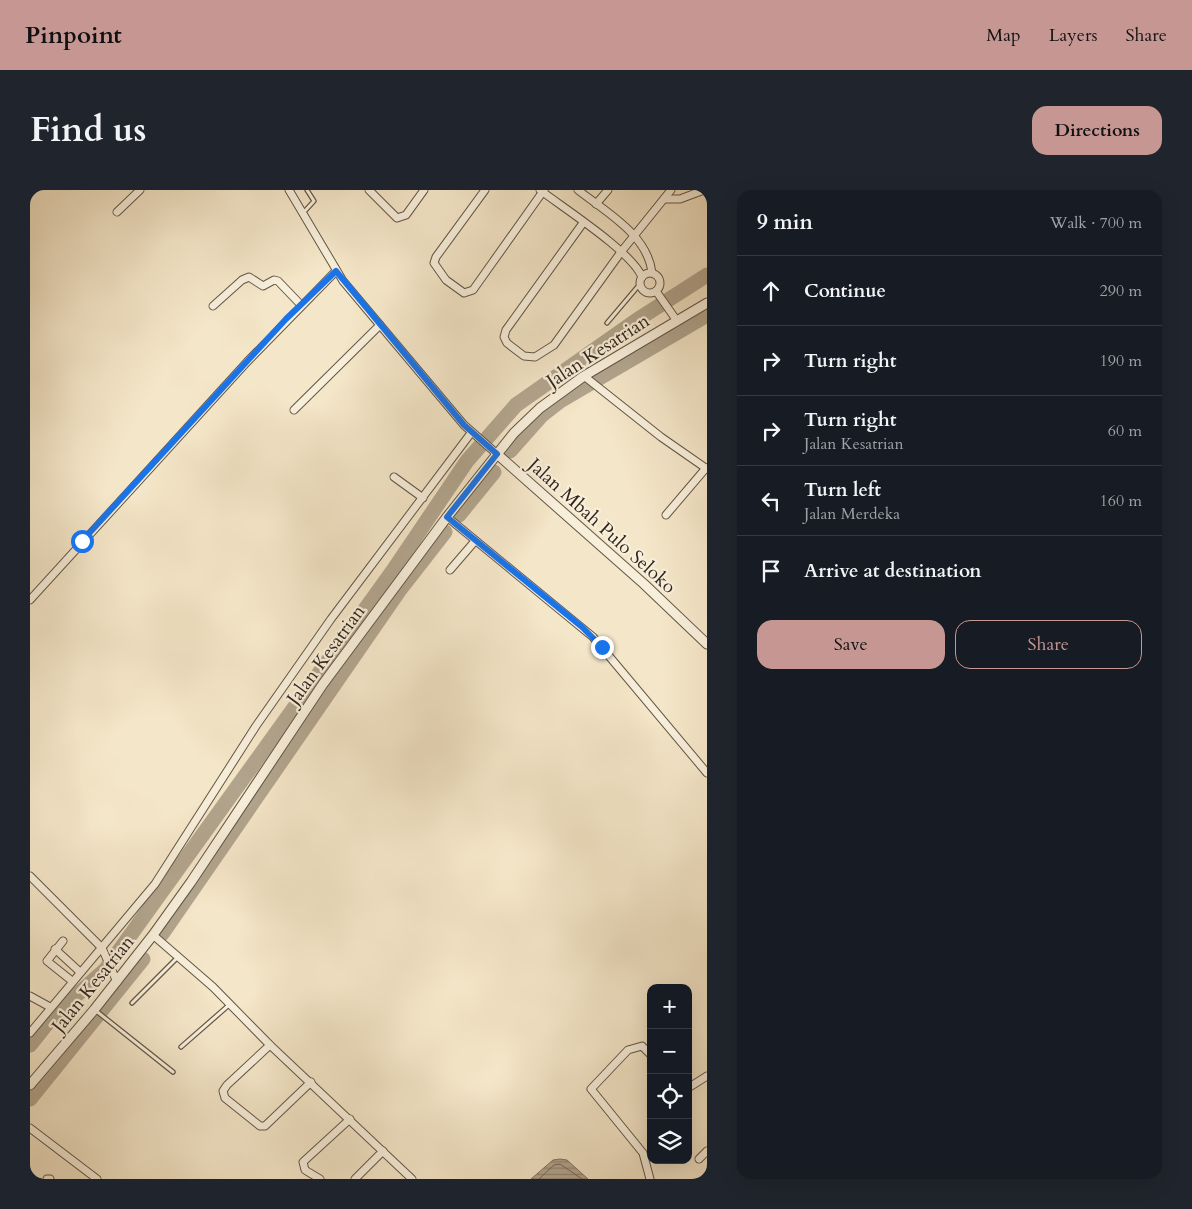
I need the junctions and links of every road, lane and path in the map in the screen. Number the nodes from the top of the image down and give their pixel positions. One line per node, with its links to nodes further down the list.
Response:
1 (140, 190): 14 (street)
2 (289, 190): 15 (street)
3 (306, 190): 15 (lane)
4 (368, 190): 5 (street)
5 (424, 190)
6 (485, 190): 11 (street)
7 (578, 190): 13 (street)
8 (608, 190): 13 (street)
9 (671, 190): 12 (street)
10 (704, 190): 12 (street)
11 (542, 191): 16 (street)
12 (664, 199): 17 (street)
13 (596, 204): 17 (street)
14 (117, 212)
15 (304, 212): 19 (street)
16 (583, 223): 18 (street); 18 (street)
17 (634, 235): 18 (street); 20 (street)
18 (622, 252): 21 (street)
19 (336, 271): 24 (street); 28 (street)
20 (652, 273): 21 (street); 22 (street)
21 (641, 281): 22 (street); 27 (lane)
22 (656, 291): 26 (street)
23 (707, 303): 26 (street, Jalan Kesatrian)
24 (301, 305): 25 (street); 40 (street)
25 (213, 306)
26 (675, 318): 29 (street, Jalan Kesatrian)
27 (607, 323)
28 (380, 325): 30 (street); 31 (street)
29 (586, 379): 32 (street, Jalan Kesatrian); 33 (street)
30 (294, 410)
31 (474, 436): 32 (street); 35 (street)
32 (497, 454): 37 (street, Jalan Kesatrian); 41 (street, Jalan Mbah Pulo Seloko)
33 (706, 468): 36 (street)
34 (394, 477): 35 (street)
35 (418, 495): 47 (street)
36 (666, 515)
37 (452, 521): 38 (street); 44 (street, Jalan Kesatrian)
38 (475, 541): 39 (street); 42 (street)
39 (450, 570)
40 (30, 600)
41 (707, 644)
42 (707, 773)
43 (30, 876): 47 (street)
44 (157, 938): 48 (street); 51 (street, Jalan Kesatrian)
45 (63, 941): 46 (street)
46 (55, 949): 49 (street); 50 (street)
47 (103, 950): 49 (street); 51 (street)
48 (178, 957): 53 (lane); 54 (street)
49 (80, 972): 50 (street)
50 (72, 981): 55 (street)
51 (117, 982): 56 (street, Jalan Kesatrian)
52 (30, 996): 55 (street)
53 (132, 1004)
54 (229, 1005): 58 (street); 59 (lane)
55 (50, 1007): 57 (street)
56 (94, 1010): 61 (lane); 64 (street, Jalan Kesatrian)
57 (30, 1033)
58 (270, 1045): 63 (street); 63 (street)
59 (182, 1047)
60 (647, 1051): 75 (street)
61 (172, 1072)
62 (707, 1076): 65 (street)
63 (311, 1082): 66 (street)
64 (30, 1085)
65 (692, 1085)
66 (350, 1119): 68 (street); 72 (street)
67 (30, 1128): 71 (street)
68 (383, 1151): 73 (street); 74 (street)
69 (707, 1151): 70 (street)
70 (699, 1159)
71 (97, 1179)
72 (320, 1179)
73 (355, 1179)
74 (412, 1179)
75 (650, 1179)

